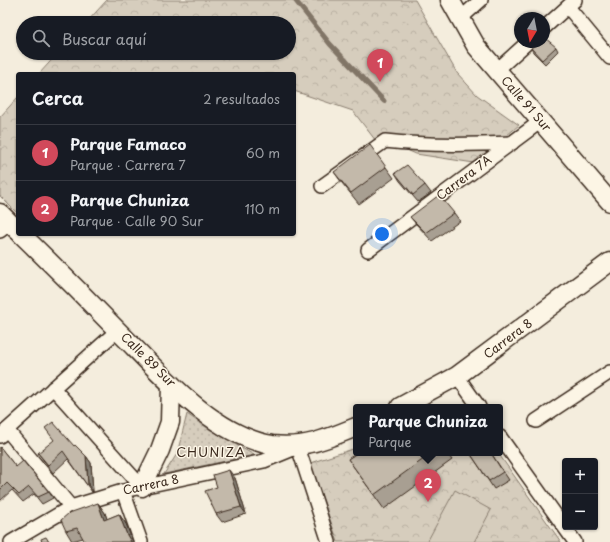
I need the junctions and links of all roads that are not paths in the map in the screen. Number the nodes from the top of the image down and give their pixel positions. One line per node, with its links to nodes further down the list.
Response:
1 (450, 0): 4 (street, Calle 91 Sur)
2 (481, 0): 4 (street)
3 (571, 4): 5 (street); 7 (street)
4 (460, 19): 8 (street, Calle 91 Sur)
5 (550, 23)
6 (521, 48): 8 (street)
7 (610, 58)
8 (497, 70): 9 (street, Calle 91 Sur)
9 (541, 121): 10 (street, Carrera 7A); 12 (street, Calle 91 Sur)
10 (512, 143): 11 (street); 14 (street, Carrera 7A)
11 (322, 186)
12 (610, 202)
13 (20, 236): 16 (street, Calle 89 Sur)
14 (368, 250)
15 (610, 262): 18 (street, Carrera 8)
16 (118, 330): 19 (street, Calle 89 Sur); 20 (street)
17 (610, 372): 23 (street)
18 (457, 376): 21 (street, Carrera 8); 22 (street)
19 (171, 384): 27 (street, Calle 89 Sur); 28 (street)
20 (53, 388): 25 (street); 28 (street)
21 (406, 404)
22 (477, 404)
23 (536, 422)
24 (353, 428): 27 (street, Calle 89 Sur)
25 (4, 433): 30 (street)
26 (503, 441): 34 (street)
27 (298, 447): 28 (street, Carrera 8); 33 (street)
28 (142, 487): 29 (street, Carrera 8)
29 (123, 491): 30 (street, Carrera 8); 32 (street)
30 (71, 507): 31 (street, Carrera 8)
31 (11, 542)
32 (141, 542)
33 (329, 542)
34 (575, 542)

